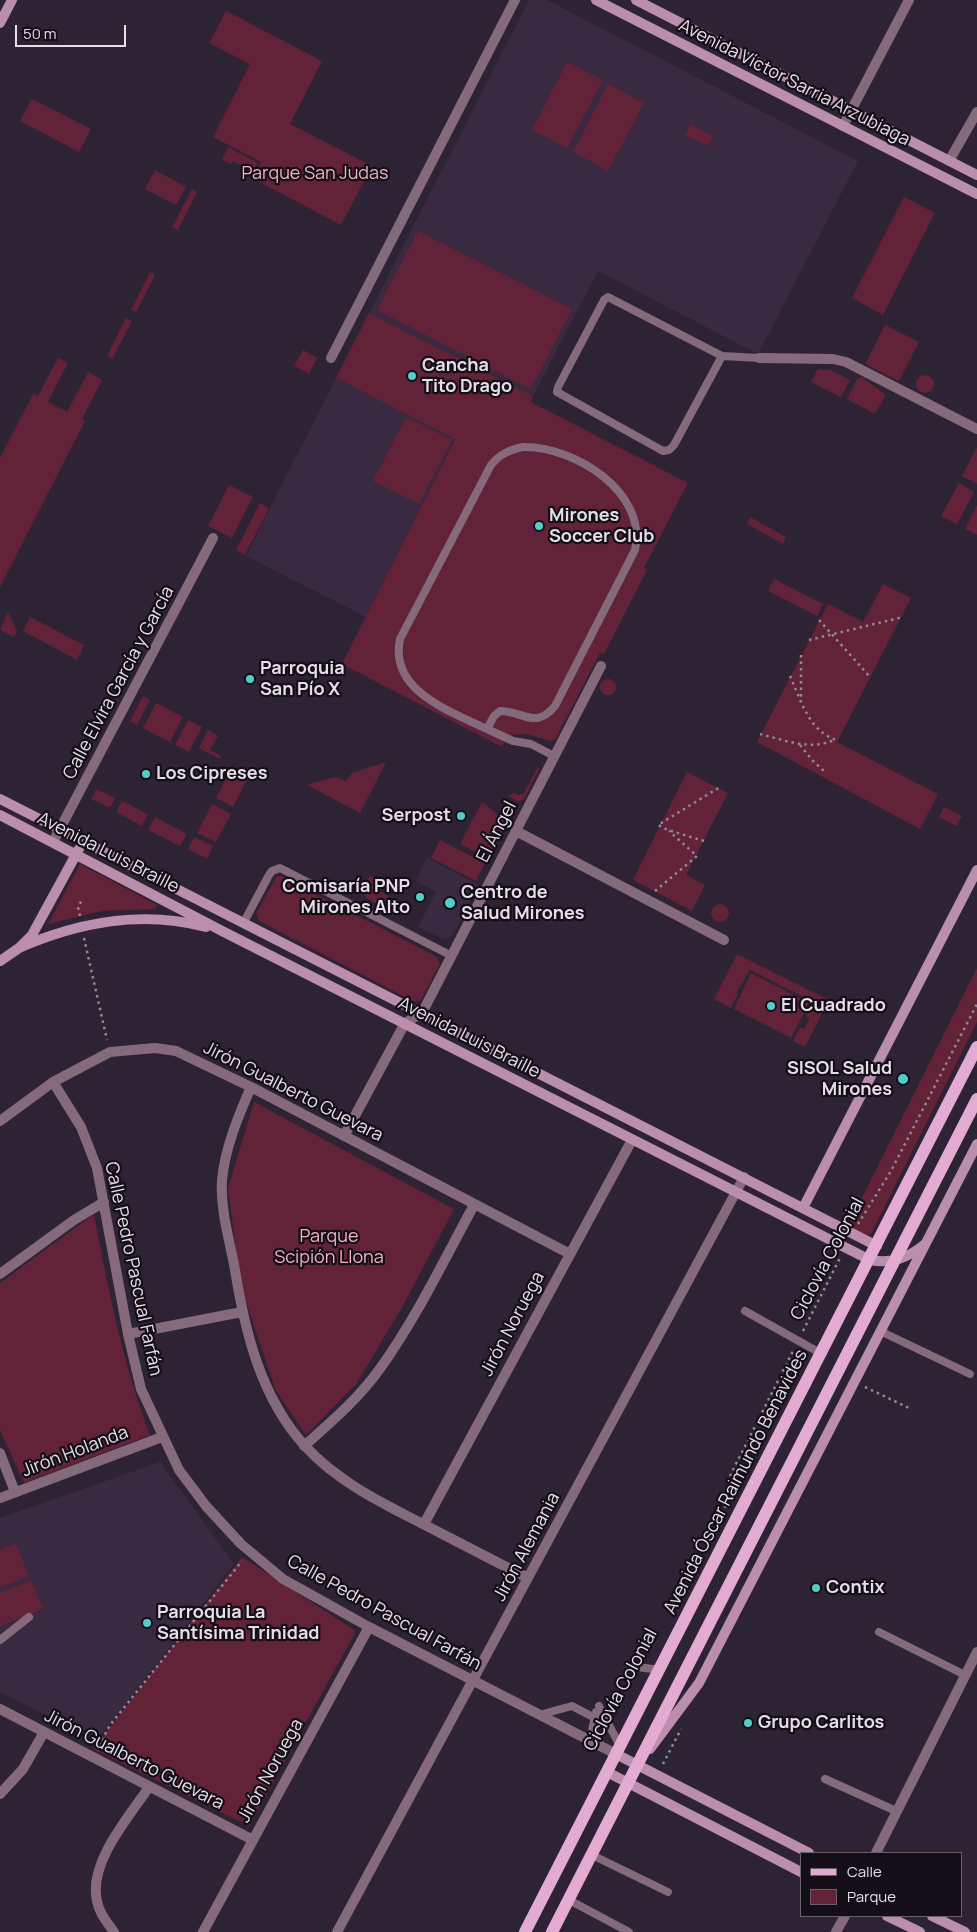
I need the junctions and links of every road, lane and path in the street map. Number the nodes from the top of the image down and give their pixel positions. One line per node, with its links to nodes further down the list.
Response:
1 (12, 0): 6 (street)
2 (515, 0): 14 (street)
3 (596, 0): 9 (street, Avenida Víctor Sarria Arzubiaga)
4 (636, 0): 7 (street, Avenida Víctor Sarria Arzubiaga)
5 (909, 0): 7 (street)
6 (0, 23)
7 (851, 110): 9 (street); 10 (street, Avenida Víctor Sarria Arzubiaga)
8 (977, 112): 10 (street)
9 (843, 126): 12 (street, Avenida Víctor Sarria Arzubiaga)
10 (949, 161): 11 (street, Avenida Víctor Sarria Arzubiaga)
11 (977, 175)
12 (977, 194)
13 (722, 356): 13 (lane); 15 (lane)
14 (330, 358)
15 (759, 358): 16 (street)
16 (977, 429)
17 (213, 538): 37 (street, Calle Elvira García y García)
18 (903, 616): 20 (path)
19 (819, 620): 20 (path)
20 (831, 634): 21 (path); 25 (path)
21 (809, 640)
22 (801, 655): 26 (path)
23 (601, 666): 32 (street, El Ángel)
24 (790, 676): 26 (path)
25 (871, 678)
26 (801, 700): 29 (path)
27 (487, 729): 27 (lane); 32 (lane)
28 (760, 734): 31 (path)
29 (834, 740): 30 (path); 31 (path)
30 (839, 742)
31 (800, 744): 33 (path)
32 (554, 756): 39 (street, El Ángel)
33 (824, 770)
34 (720, 787): 38 (path)
35 (0, 799): 37 (street, Avenida Luis Braille)
36 (0, 815): 42 (street, Avenida Luis Braille)
37 (60, 829): 40 (street, Avenida Luis Braille); 42 (street, Calle Elvira García y García)
38 (668, 830): 41 (path); 46 (path)
39 (516, 831): 46 (street); 52 (street, El Ángel)
40 (83, 841): 43 (street); 47 (street, Avenida Luis Braille)
41 (704, 841)
42 (53, 842): 43 (street, Avenida Luis Braille)
43 (76, 854): 49 (street, Avenida Luis Braille); 51 (street)
44 (977, 870): 70 (street)
45 (83, 898): 48 (path)
46 (646, 899): 50 (street)
47 (244, 922): 52 (lane); 55 (street, Avenida Luis Braille)
48 (82, 925): 49 (street); 51 (street); 58 (path)
49 (224, 932): 56 (street, Avenida Luis Braille)
50 (724, 940)
51 (19, 948): 53 (street)
52 (452, 956): 55 (street, El Ángel)
53 (0, 962)
54 (977, 1004): 71 (path, Ciclovía Colonial)
55 (422, 1013): 56 (street); 66 (street, Avenida Luis Braille)
56 (405, 1023): 63 (street); 64 (street, Avenida Luis Braille)
57 (977, 1047): 73 (main road, Avenida Óscar Raimundo Benavides)
58 (110, 1052): 59 (street, Jirón Gualberto Guevara); 60 (street, Jirón Gualberto Guevara)
59 (53, 1082): 62 (street, Jirón Gualberto Guevara); 68 (street, Calle Pedro Pascual Farfán)
60 (251, 1087): 63 (street, Jirón Gualberto Guevara); 79 (street)
61 (977, 1099): 77 (main road)
62 (0, 1121)
63 (344, 1136): 69 (street, Jirón Gualberto Guevara)
64 (632, 1140): 67 (street, Avenida Luis Braille); 75 (street, Jirón Noruega)
65 (977, 1144): 72 (street)
66 (744, 1177): 67 (street, Jirón Alemania); 70 (street, Avenida Luis Braille)
67 (736, 1192): 74 (street, Avenida Luis Braille); 96 (street, Jirón Alemania)
68 (104, 1202): 78 (street); 82 (street, Calle Pedro Pascual Farfán)
69 (474, 1205): 75 (street, Jirón Gualberto Guevara); 89 (street)
70 (803, 1208): 71 (street, Avenida Luis Braille)
71 (853, 1234): 73 (street, Avenida Luis Braille)
72 (925, 1244): 77 (street, Avenida Luis Braille); 81 (street)
73 (877, 1246): 76 (main road, Avenida Óscar Raimundo Benavides)
74 (845, 1248): 76 (street, Avenida Luis Braille); 83 (path, Ciclovía Colonial)
75 (570, 1254): 94 (street, Jirón Noruega)
76 (870, 1260): 77 (street, Avenida Luis Braille); 84 (main road, Avenida Óscar Raimundo Benavides)
77 (895, 1260): 113 (main road)
78 (0, 1274)
79 (242, 1312): 82 (street); 89 (street)
80 (745, 1312): 83 (lane)
81 (880, 1330): 85 (lane); 86 (street)
82 (128, 1334): 88 (street, Calle Pedro Pascual Farfán)
83 (798, 1341): 84 (lane); 93 (path, Ciclovía Colonial)
84 (822, 1354): 103 (main road, Avenida Óscar Raimundo Benavides)
85 (970, 1374)
86 (854, 1381): 87 (path); 113 (street)
87 (909, 1408)
88 (162, 1437): 91 (street, Jirón Holanda); 95 (street, Calle Pedro Pascual Farfán)
89 (304, 1446): 94 (street)
90 (0, 1453): 91 (street)
91 (15, 1492): 92 (street, Jirón Holanda)
92 (0, 1498)
93 (725, 1513)
94 (424, 1524): 96 (street)
95 (249, 1552): 98 (street, Calle Pedro Pascual Farfán); 112 (path)
96 (528, 1578): 105 (street, Jirón Alemania)
97 (29, 1617): 100 (lane)
98 (368, 1627): 105 (street, Calle Pedro Pascual Farfán); 120 (street, Jirón Noruega)
99 (879, 1632): 104 (lane)
100 (0, 1640)
101 (977, 1652): 104 (street)
102 (630, 1666): 103 (lane)
103 (660, 1670): 111 (main road, Avenida Óscar Raimundo Benavides)
104 (965, 1675): 119 (street)
105 (474, 1681): 107 (street, Calle Pedro Pascual Farfán); 132 (street, Jirón Alemania)
106 (0, 1709): 109 (street, Jirón Gualberto Guevara)
107 (539, 1715): 108 (lane); 110 (street, Calle Pedro Pascual Farfán)
108 (593, 1717): 110 (lane); 111 (lane)
109 (44, 1732): 112 (street, Jirón Gualberto Guevara); 118 (street)
110 (594, 1744): 111 (street, Calle Pedro Pascual Farfán)
111 (618, 1750): 113 (street, Calle Pedro Pascual Farfán); 114 (main road, Avenida Óscar Raimundo Benavides)
112 (92, 1757): 117 (street, Jirón Gualberto Guevara)
113 (638, 1766): 116 (main road); 121 (street, Calle Pedro Pascual Farfán)
114 (607, 1772): 116 (street); 133 (main road, Avenida Óscar Raimundo Benavides)
115 (825, 1779): 119 (lane)
116 (629, 1783): 123 (main road); 124 (street)
117 (149, 1787): 120 (street, Jirón Gualberto Guevara); 130 (street)
118 (0, 1794)
119 (896, 1811): 122 (street)
120 (252, 1840): 131 (street, Jirón Noruega)
121 (807, 1852)
122 (876, 1852)
123 (592, 1855): 125 (lane); 126 (main road)
124 (800, 1871)
125 (668, 1892)
126 (569, 1900): 134 (main road); 135 (lane)
127 (844, 1917): 136 (street)
128 (890, 1917): 137 (street)
129 (934, 1917): 138 (street)
130 (114, 1932)
131 (203, 1932)
132 (338, 1932)
133 (525, 1932)
134 (552, 1932)
135 (629, 1932)
136 (836, 1932)
137 (920, 1932)
138 (964, 1932)

